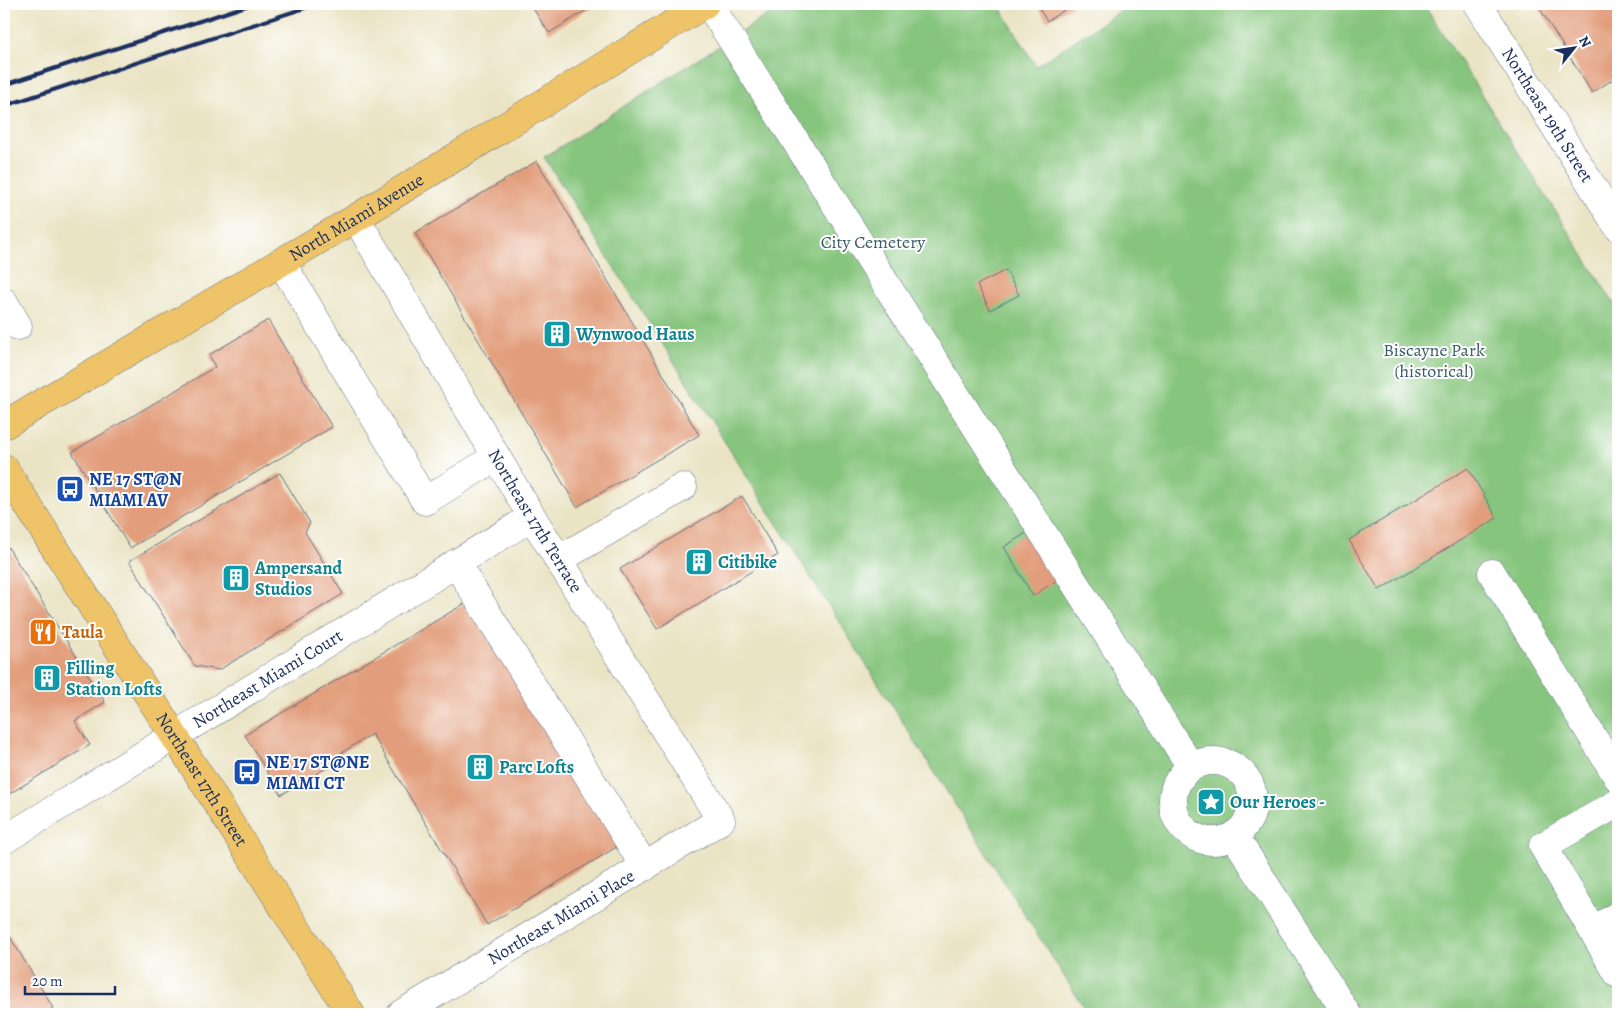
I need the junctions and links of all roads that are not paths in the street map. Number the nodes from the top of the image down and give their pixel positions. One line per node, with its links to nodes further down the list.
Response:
1 (705, 4): 4 (main road, North Miami Avenue)
2 (709, 4): 18 (street)
3 (1478, 4): 5 (street, Northeast 19th Street)
4 (356, 218): 6 (main road, North Miami Avenue); 10 (street, Northeast 17th Terrace)
5 (1618, 227)
6 (281, 262): 9 (main road, North Miami Avenue); 10 (street)
7 (4, 302): 8 (street)
8 (18, 326)
9 (4, 425)
10 (496, 457): 13 (street, Northeast 17th Terrace)
11 (4, 468): 17 (main road, Northeast 17th Street)
12 (683, 486): 14 (street)
13 (532, 517): 14 (street, Northeast 17th Terrace); 15 (street, Northeast Miami Court)
14 (558, 560): 21 (street, Northeast 17th Terrace)
15 (456, 563): 17 (street, Northeast Miami Court); 24 (street)
16 (1492, 573): 19 (street)
17 (172, 736): 23 (street, Northeast Miami Court); 28 (main road, Northeast 17th Street)
18 (1191, 767): 22 (street); 22 (street)
19 (1618, 778)
20 (1618, 803): 26 (street)
21 (721, 820): 24 (street, Northeast Miami Place)
22 (1234, 836): 30 (street)
23 (4, 840)
24 (645, 867): 29 (street, Northeast Miami Place)
25 (1618, 915): 26 (street)
26 (1594, 930): 27 (street)
27 (1618, 974)
28 (351, 1014)
29 (401, 1014)
30 (1347, 1014)

